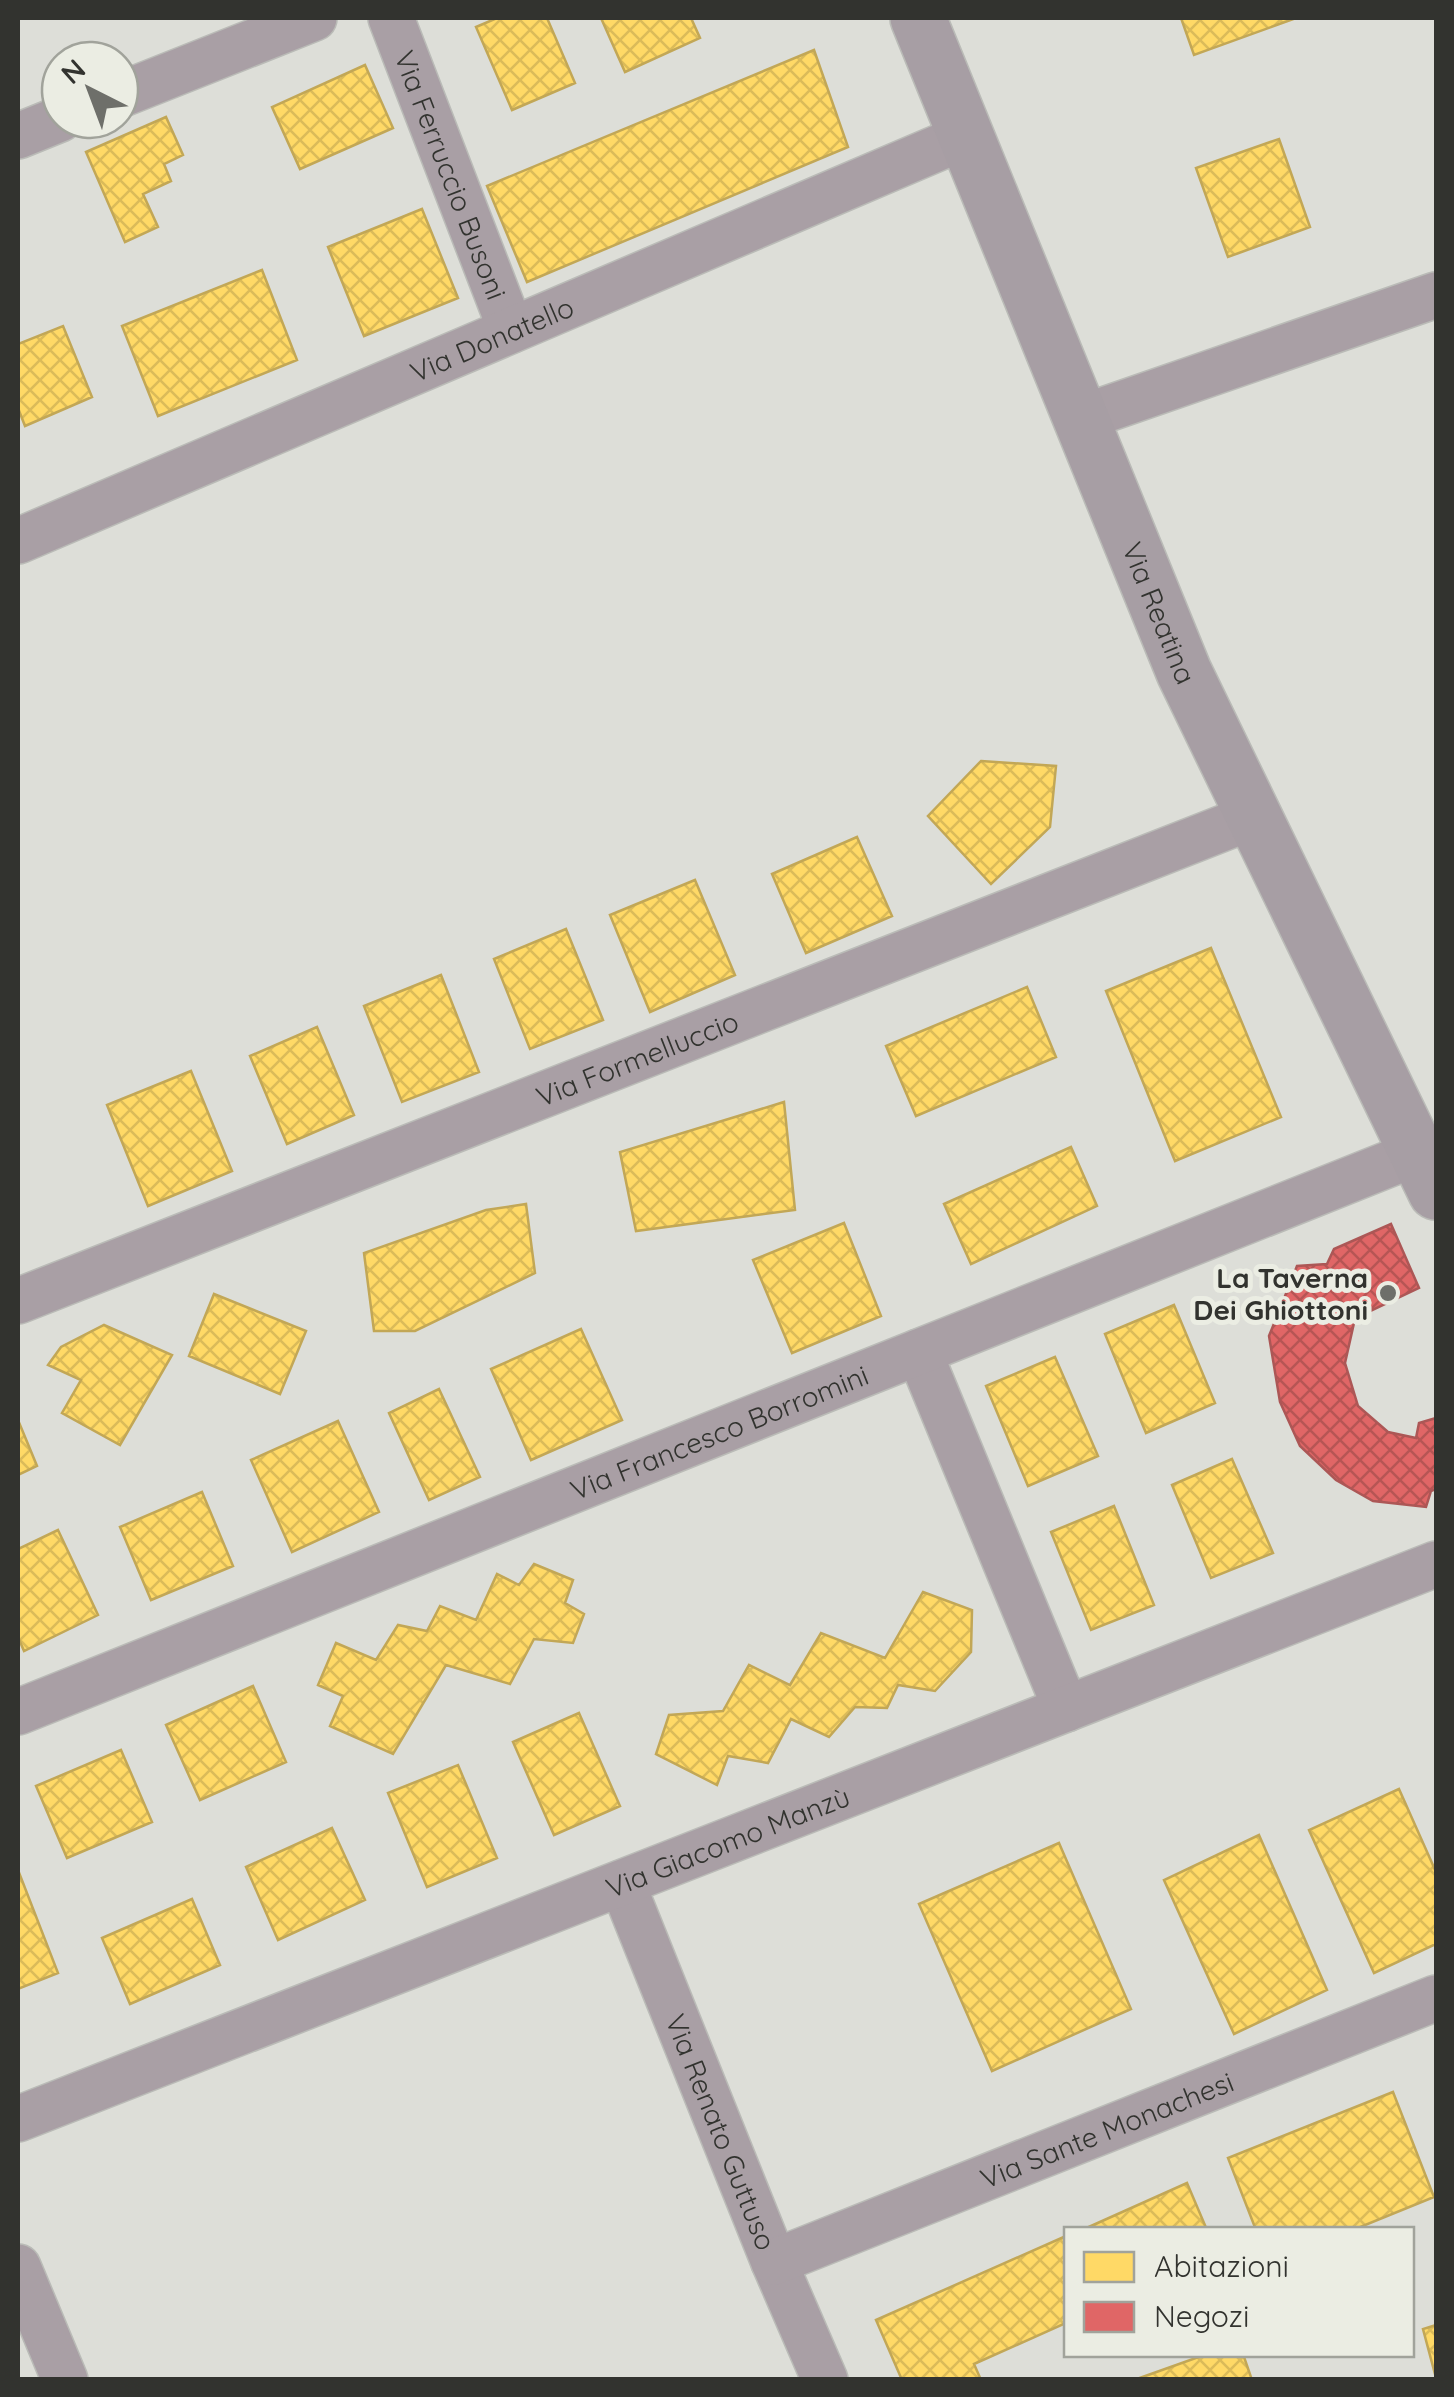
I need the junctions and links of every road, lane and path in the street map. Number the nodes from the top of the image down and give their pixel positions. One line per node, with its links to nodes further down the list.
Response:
1 (314, 18): 4 (street)
2 (391, 18): 7 (street, Via Ferruccio Busoni)
3 (918, 18): 5 (street, Via Reatina)
4 (140, 87)
5 (966, 136): 7 (street, Via Donatello); 8 (street, Via Reatina)
6 (1436, 295): 8 (street)
7 (511, 330): 9 (street, Via Donatello)
8 (1081, 418): 10 (street, Via Reatina)
9 (18, 541)
10 (1254, 816): 11 (street, Via Reatina); 12 (street, Via Formelluccio)
11 (1428, 1172): 13 (street, Via Francesco Borromini)
12 (18, 1301)
13 (920, 1352): 15 (street); 16 (street, Via Francesco Borromini)
14 (1436, 1564): 15 (street, Via Giacomo Manzù)
15 (1066, 1710): 17 (street, Via Giacomo Manzù)
16 (18, 1712)
17 (622, 1883): 19 (street, Via Giacomo Manzù); 20 (street, Via Renato Guttuso)
18 (1436, 1998): 20 (street, Via Sante Monachesi)
19 (18, 2118)
20 (774, 2262): 23 (street, Via Renato Guttuso)
21 (18, 2267): 22 (street)
22 (65, 2380)
23 (825, 2380)

